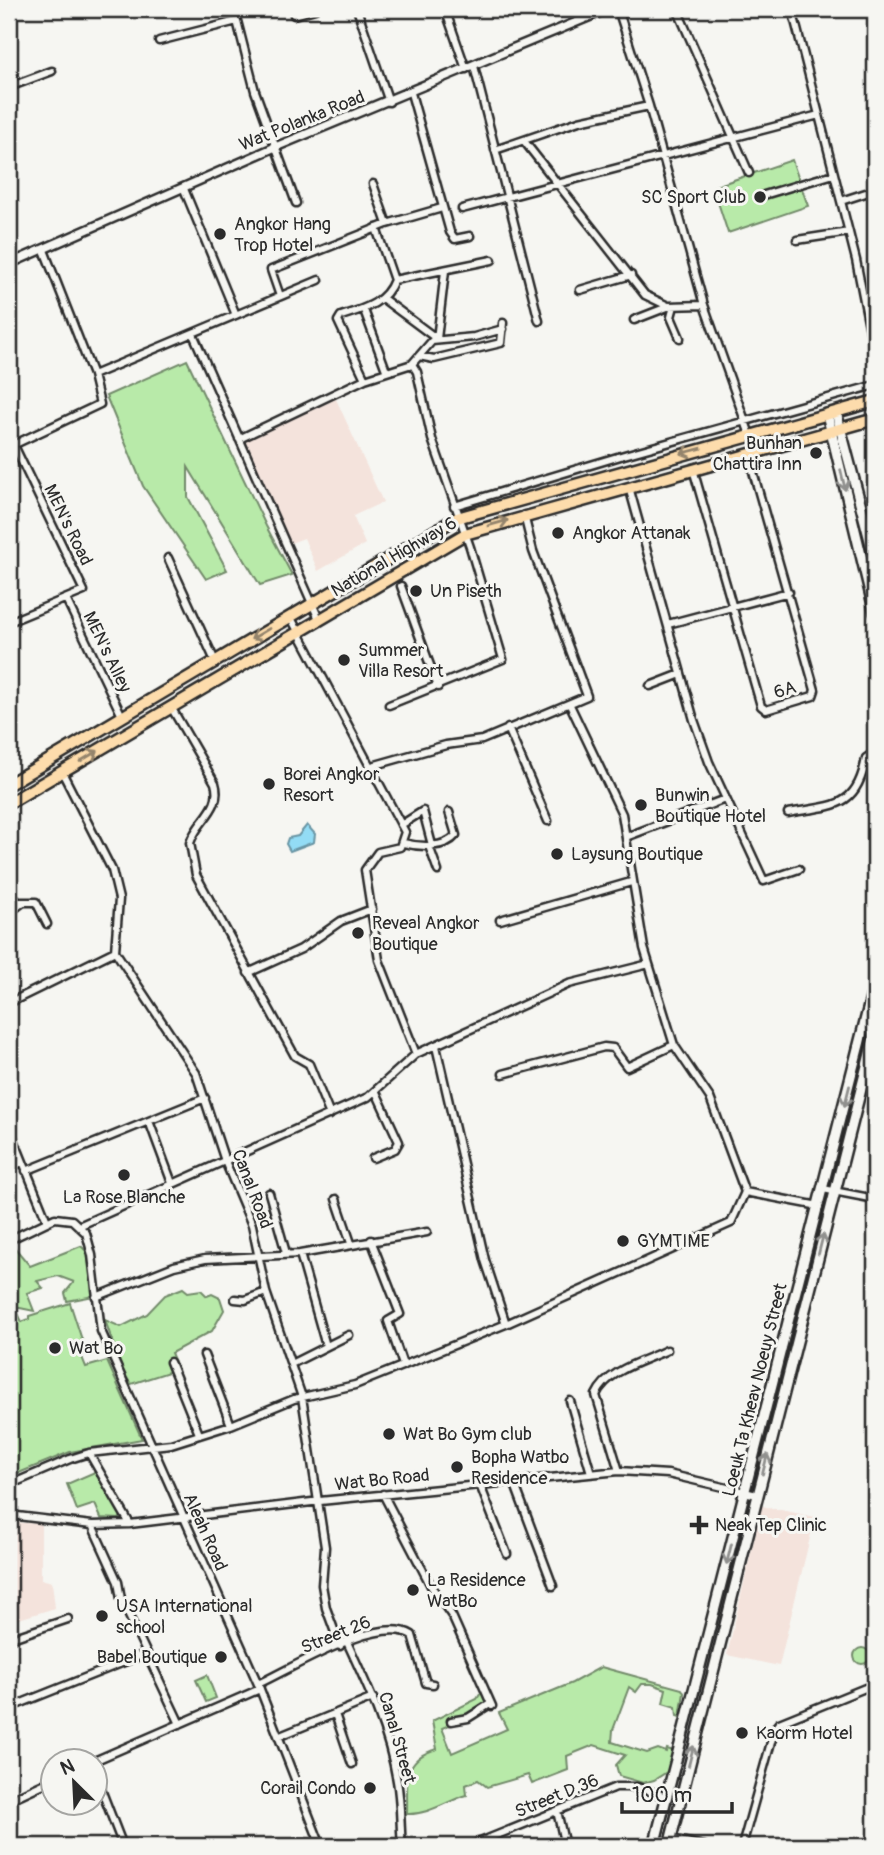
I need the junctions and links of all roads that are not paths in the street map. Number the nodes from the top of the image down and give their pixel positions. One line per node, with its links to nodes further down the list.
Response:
1 (234, 9): 10 (street)
2 (315, 9): 9 (street)
3 (357, 9): 16 (street)
4 (445, 9): 12 (street)
5 (608, 9): 12 (street, Wat Polanka Road)
6 (618, 9): 17 (street)
7 (677, 9): 19 (street)
8 (792, 9): 18 (street)
9 (294, 15)
10 (237, 21): 11 (street); 21 (street)
11 (159, 41)
12 (470, 68): 15 (street, Wat Polanka Road); 22 (street)
13 (51, 71): 14 (street)
14 (9, 87)
15 (411, 93): 16 (street, Wat Polanka Road); 34 (street)
16 (389, 102): 21 (street, Wat Polanka Road)
17 (649, 106): 20 (street); 23 (street)
18 (819, 115): 19 (street); 25 (street)
19 (733, 138): 23 (street); 24 (street)
20 (524, 141): 22 (street); 27 (street)
21 (274, 148): 28 (street, Wat Polanka Road); 33 (street)
22 (495, 150): 31 (street)
23 (662, 156): 27 (street); 51 (street)
24 (749, 173)
25 (834, 174): 30 (street); 32 (street)
26 (373, 184): 36 (street)
27 (561, 184): 31 (street); 45 (street)
28 (184, 189): 41 (street, Wat Polanka Road); 54 (street)
29 (875, 190): 32 (street)
30 (764, 195)
31 (507, 198): 35 (street); 56 (street)
32 (841, 201): 38 (street)
33 (296, 203)
34 (442, 208): 36 (street); 39 (street)
35 (462, 209)
36 (387, 224): 37 (street)
37 (376, 228): 47 (street); 49 (street)
38 (849, 232): 40 (street); 61 (street)
39 (470, 236)
40 (797, 240)
41 (44, 250): 43 (street, Wat Polanka Road); 64 (street)
42 (492, 260): 44 (street)
43 (9, 264)
44 (445, 271): 47 (street); 59 (street)
45 (631, 275): 48 (street); 52 (street)
46 (319, 280): 49 (street)
47 (394, 280): 50 (street)
48 (580, 289)
49 (280, 296): 54 (street)
50 (382, 298): 53 (street); 59 (street)
51 (704, 305): 52 (street); 70 (street)
52 (672, 306): 55 (street); 58 (street)
53 (364, 310): 63 (street); 65 (street)
54 (236, 314): 57 (street)
55 (635, 320)
56 (539, 321)
57 (193, 334): 64 (street); 74 (street)
58 (680, 338)
59 (437, 339): 60 (street); 60 (street)
60 (419, 356): 62 (street)
61 (875, 358)
62 (412, 364): 63 (street); 81 (street)
63 (386, 370): 65 (street)
64 (93, 375): 75 (street)
65 (365, 379): 74 (street)
66 (875, 386): 70 (street)
67 (875, 401): 68 (main road, National Highway 6)
68 (832, 413): 71 (main road); 73 (main road, National Highway 6)
69 (875, 419): 71 (main road, National Highway 6)
70 (745, 421): 73 (street); 81 (street)
71 (836, 430): 77 (main road, National Highway 6); 86 (main road); 92 (main road, one-way to 92)
72 (9, 435): 75 (street, MEN's Road)
73 (750, 435): 83 (main road, National Highway 6, one-way to 83)
74 (239, 439): 90 (street)
75 (13, 445): 76 (street, MEN's Road)
76 (18, 454): 78 (street); 89 (street, MEN's Road)
77 (748, 454): 79 (main road, National Highway 6); 88 (street, 6A)
78 (9, 457)
79 (693, 469): 80 (main road, National Highway 6); 91 (street, 6A)
80 (629, 487): 82 (main road, National Highway 6); 96 (street)
81 (454, 506): 83 (street)
82 (524, 515): 84 (main road, National Highway 6, one-way to 82); 103 (street)
83 (457, 517): 84 (street); 90 (main road, National Highway 6)
84 (465, 534): 94 (main road, National Highway 6); 101 (street)
85 (168, 558): 98 (street)
86 (875, 559)
87 (401, 586): 101 (street)
88 (789, 592): 91 (street); 91 (street, 6A)
89 (66, 600): 95 (street); 105 (street, MEN's Alley)
90 (311, 603): 93 (main road, National Highway 6); 94 (street)
91 (732, 607): 96 (street)
92 (875, 612)
93 (290, 616): 97 (street); 98 (main road, National Highway 6, one-way to 98)
94 (319, 619): 97 (main road, National Highway 6)
95 (9, 622)
96 (668, 624): 99 (street)
97 (300, 630): 104 (main road, National Highway 6); 108 (street)
98 (215, 661): 105 (main road, National Highway 6)
99 (681, 674): 100 (street); 111 (street)
100 (650, 685)
101 (438, 687): 102 (street)
102 (389, 705)
103 (570, 705): 106 (street); 117 (street)
104 (171, 707): 109 (main road, National Highway 6, one-way to 104); 131 (street)
105 (122, 716): 110 (main road, National Highway 6)
106 (508, 728): 108 (street); 115 (street)
107 (875, 752): 114 (street)
108 (372, 766): 116 (street)
109 (62, 772): 112 (main road, National Highway 6); 129 (street)
110 (9, 784)
111 (725, 799): 117 (street); 120 (street)
112 (9, 803)
113 (449, 812): 119 (street)
114 (788, 813)
115 (548, 821)
116 (401, 825): 118 (street); 119 (street)
117 (626, 837): 122 (street)
118 (403, 843): 119 (street); 125 (street)
119 (431, 846): 121 (street)
120 (799, 869)
121 (438, 871)
122 (631, 882): 127 (street); 130 (street)
123 (9, 889): 124 (street)
124 (22, 903): 126 (street); 128 (street)
125 (372, 909): 131 (street); 137 (street)
126 (9, 913)
127 (500, 920)
128 (47, 924)
129 (115, 951): 133 (street); 140 (street, Canal Road)
130 (649, 964): 135 (street); 136 (street)
131 (247, 973): 141 (street)
132 (875, 982): 150 (main road, Loeuk Ta Kheav Noeuy Street, one-way to 150)
133 (9, 1003)
134 (875, 1034): 151 (main road, Loeuk Ta Kheav Noeuy Street)
135 (674, 1045): 138 (street); 152 (street)
136 (436, 1046): 137 (street); 169 (street)
137 (416, 1054): 139 (street)
138 (503, 1074)
139 (376, 1092): 141 (street); 144 (street)
140 (205, 1098): 142 (street); 145 (street, Canal Road)
141 (330, 1115): 145 (street)
142 (149, 1121): 148 (street); 149 (street)
143 (9, 1127): 146 (street)
144 (373, 1158)
145 (225, 1161): 149 (street); 165 (street, Canal Road)
146 (22, 1162): 147 (street); 148 (street)
147 (9, 1168)
148 (26, 1171): 157 (street)
149 (172, 1183): 158 (street)
150 (823, 1189): 151 (street); 156 (main road, Loeuk Ta Kheav Noeuy Street)
151 (835, 1191): 155 (street); 190 (main road, Loeuk Ta Kheav Noeuy Street, one-way to 151)
152 (745, 1192): 156 (street); 169 (street)
153 (269, 1194): 163 (street)
154 (336, 1199): 162 (street)
155 (875, 1199)
156 (819, 1206): 188 (main road, Loeuk Ta Kheav Noeuy Street)
157 (47, 1221): 158 (street); 160 (street)
158 (81, 1225): 167 (street, Aleah Road)
159 (427, 1232): 161 (street)
160 (9, 1240)
161 (371, 1240): 162 (street); 176 (street)
162 (351, 1243): 164 (street)
163 (286, 1253): 164 (street); 165 (street)
164 (300, 1254): 171 (street)
165 (260, 1255): 166 (street, Canal Road); 167 (street)
166 (266, 1292): 168 (street); 175 (street, Canal Road)
167 (96, 1297): 181 (street, Aleah Road)
168 (235, 1299)
169 (506, 1324): 176 (street)
170 (348, 1335): 171 (street)
171 (326, 1346): 175 (street)
172 (667, 1350): 183 (street)
173 (205, 1355): 179 (street)
174 (170, 1362): 180 (street)
175 (291, 1364): 177 (street, Canal Road)
176 (403, 1365): 177 (street)
177 (302, 1397): 179 (street); 191 (street, Canal Road)
178 (570, 1401): 184 (street)
179 (231, 1425): 180 (street)
180 (199, 1434): 181 (street)
181 (152, 1448): 182 (street); 193 (street, Aleah Road)
182 (89, 1453): 186 (street); 194 (street)
183 (619, 1471): 184 (street, Wat Bo Road); 188 (street, Wat Bo Road)
184 (591, 1473): 185 (street, Wat Bo Road)
185 (514, 1482): 187 (street, Wat Bo Road); 197 (street)
186 (9, 1485)
187 (480, 1485): 189 (street, Wat Bo Road); 196 (street)
188 (745, 1492): 190 (street, Wat Bo Road); 214 (main road, Loeuk Ta Kheav Noeuy Street, one-way to 214)
189 (383, 1494): 191 (street, Wat Bo Road); 208 (street)
190 (757, 1495): 218 (main road, Loeuk Ta Kheav Noeuy Street, one-way to 190)
191 (320, 1500): 193 (street, Wat Bo Road); 200 (street, Canal Road)
192 (9, 1515): 195 (street, Wat Bo Road)
193 (184, 1518): 194 (street, Wat Bo Road); 204 (street, Aleah Road)
194 (130, 1524): 195 (street, Wat Bo Road)
195 (92, 1525): 201 (street)
196 (507, 1554)
197 (553, 1586)
198 (68, 1619): 199 (street)
199 (9, 1639)
200 (343, 1644): 202 (street, Street 26); 204 (street, Street 26); 205 (street, Canal Street)
201 (147, 1653): 206 (street); 209 (street)
202 (433, 1684)
203 (875, 1684): 226 (street)
204 (259, 1687): 209 (street, Street 26); 210 (street, Aleah Road)
205 (373, 1698): 207 (street); 221 (street, Canal Street)
206 (9, 1708)
207 (335, 1714): 210 (street); 212 (street)
208 (451, 1721)
209 (180, 1724): 211 (street, Street 26)
210 (280, 1736): 220 (street, Aleah Road)
211 (108, 1755)
212 (352, 1764)
213 (38, 1787): 215 (street)
214 (667, 1797): 217 (street, Street D.36); 224 (main road, Loeuk Ta Kheav Noeuy Street)
215 (9, 1800)
216 (108, 1807): 219 (street)
217 (557, 1811): 222 (street, Street D.36); 223 (street)
218 (670, 1843): 225 (street)
219 (123, 1846)
220 (321, 1846)
221 (402, 1846)
222 (471, 1846)
223 (565, 1846)
224 (654, 1846)
225 (704, 1846)
226 (742, 1846)

